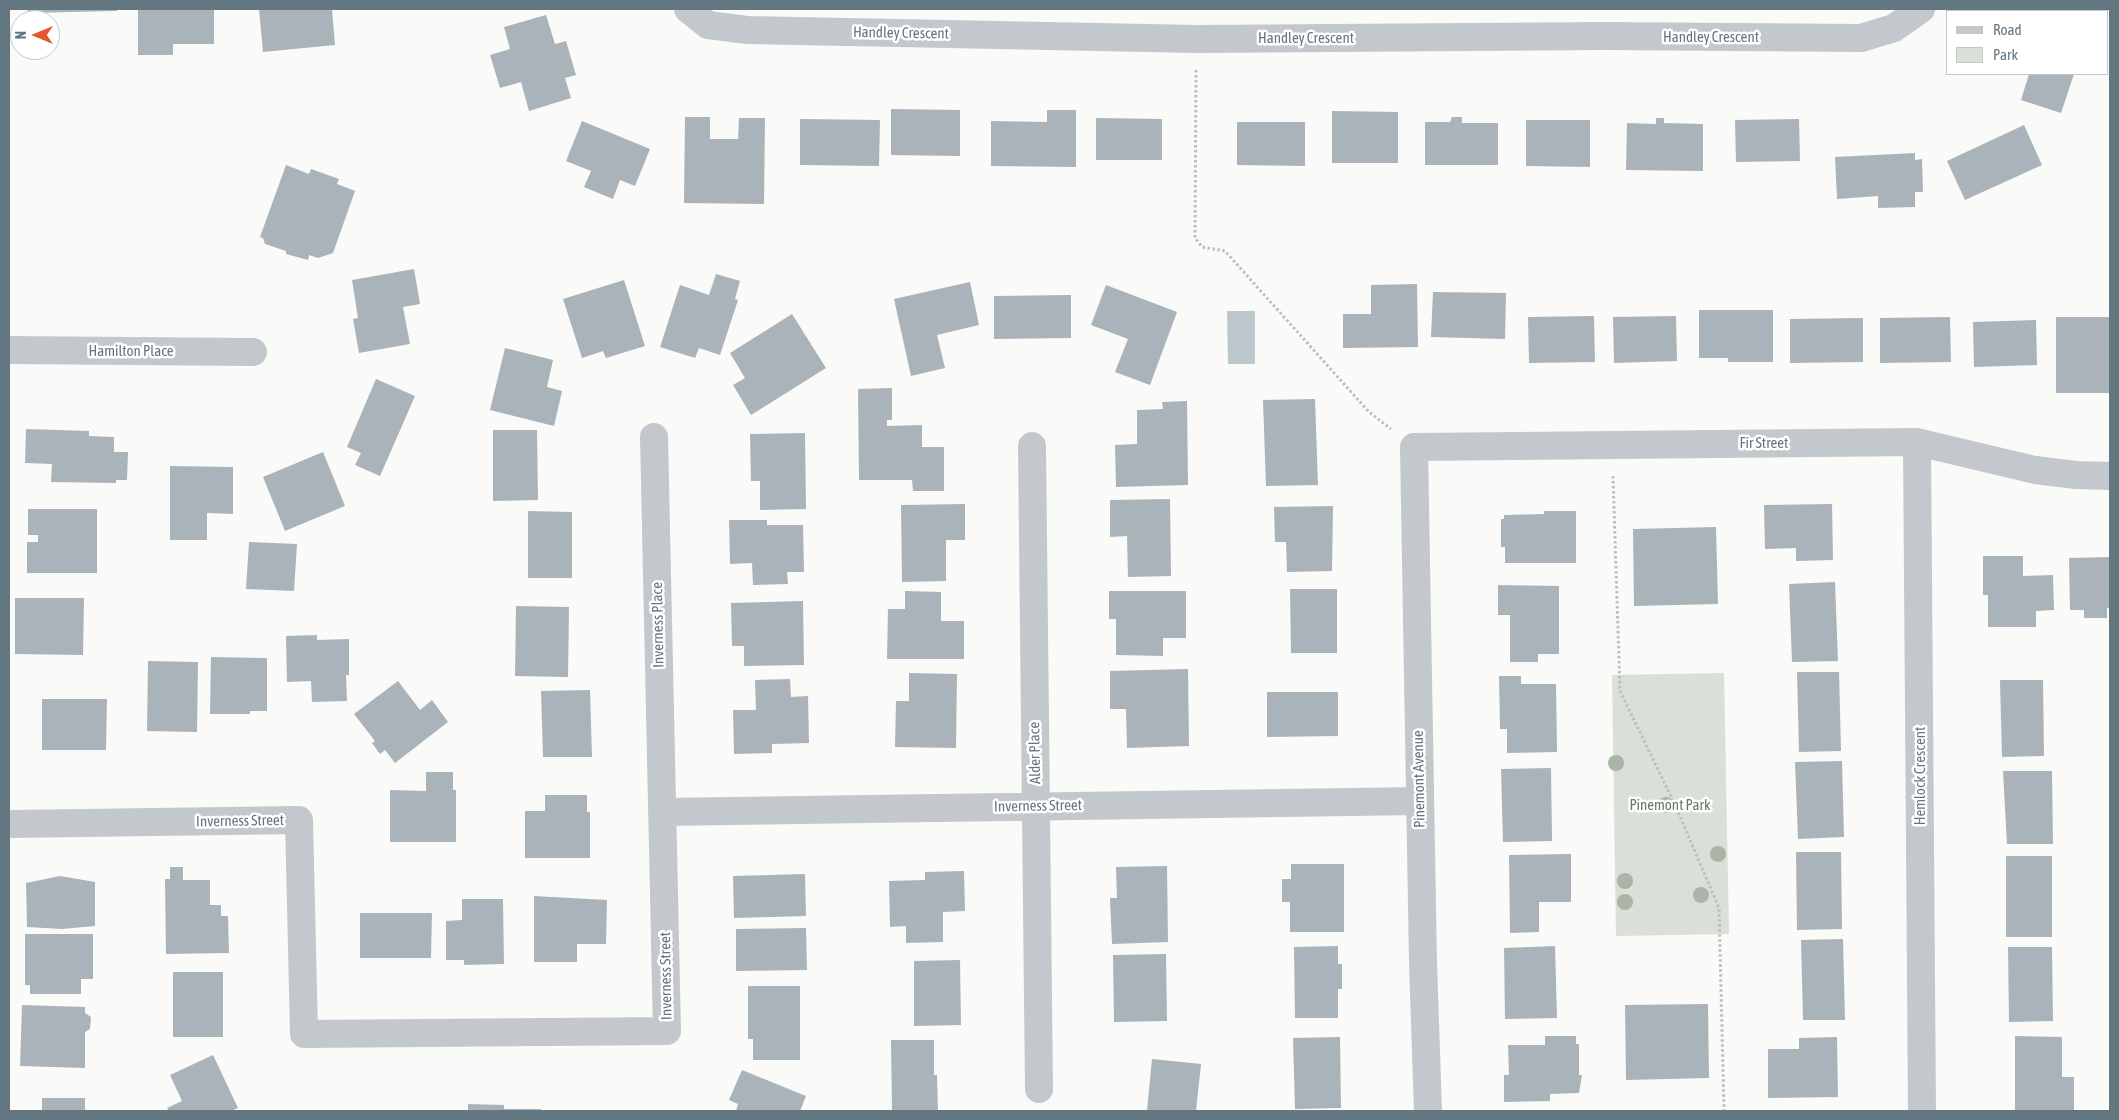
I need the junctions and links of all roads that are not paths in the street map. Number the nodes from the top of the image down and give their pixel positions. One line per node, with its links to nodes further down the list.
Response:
1 (688, 9): 2 (street, Handley Crescent)
2 (1921, 9)
3 (9, 350): 4 (street, Hamilton Place)
4 (253, 352)
5 (654, 437): 12 (street, Inverness Place)
6 (1917, 442): 8 (street, Fir Street); 9 (street, Fir Street); 16 (street, Hemlock Crescent)
7 (1032, 446): 11 (street, Alder Place)
8 (1414, 447): 10 (street, Pinemont Avenue)
9 (2110, 476)
10 (1420, 802): 11 (street, Inverness Street); 15 (street, Pinemont Avenue)
11 (1035, 806): 12 (street, Inverness Street); 14 (street, Alder Place)
12 (662, 812): 13 (street, Inverness Street)
13 (9, 824)
14 (1039, 1089)
15 (1428, 1111)
16 (1922, 1111)

